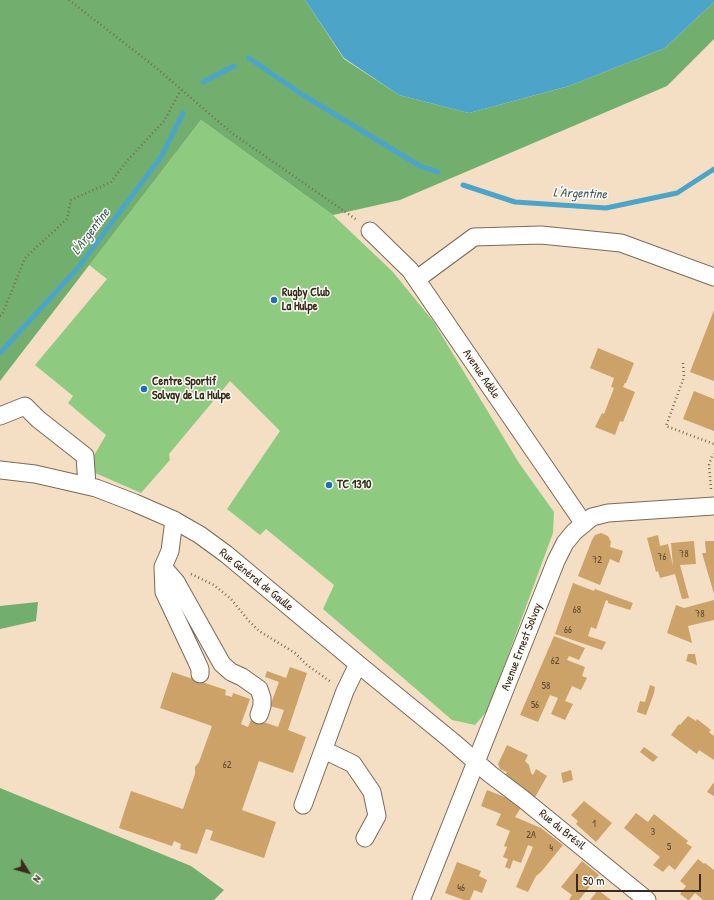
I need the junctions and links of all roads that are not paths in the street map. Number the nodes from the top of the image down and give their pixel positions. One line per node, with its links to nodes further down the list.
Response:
1 (370, 230): 3 (street, Avenue Adèle)
2 (714, 277): 3 (street)
3 (417, 279): 9 (street, Avenue Adèle)
4 (0, 416): 6 (street)
5 (0, 470): 6 (street, Rue Général de Gaulle)
6 (87, 485): 8 (street, Rue Général de Gaulle)
7 (713, 506): 9 (street, Avenue Ernest Solvay)
8 (174, 520): 10 (street); 11 (street, Rue Général de Gaulle)
9 (584, 524): 15 (street, Avenue Ernest Solvay)
10 (163, 567): 12 (street); 13 (street)
11 (358, 664): 14 (street); 15 (street, Rue Général de Gaulle)
12 (200, 674)
13 (260, 715)
14 (324, 750): 16 (street); 17 (street)
15 (475, 761): 18 (street, Avenue Ernest Solvay); 19 (street, Rue du Brésil)
16 (303, 805)
17 (365, 838)
18 (421, 900)
19 (648, 900)

